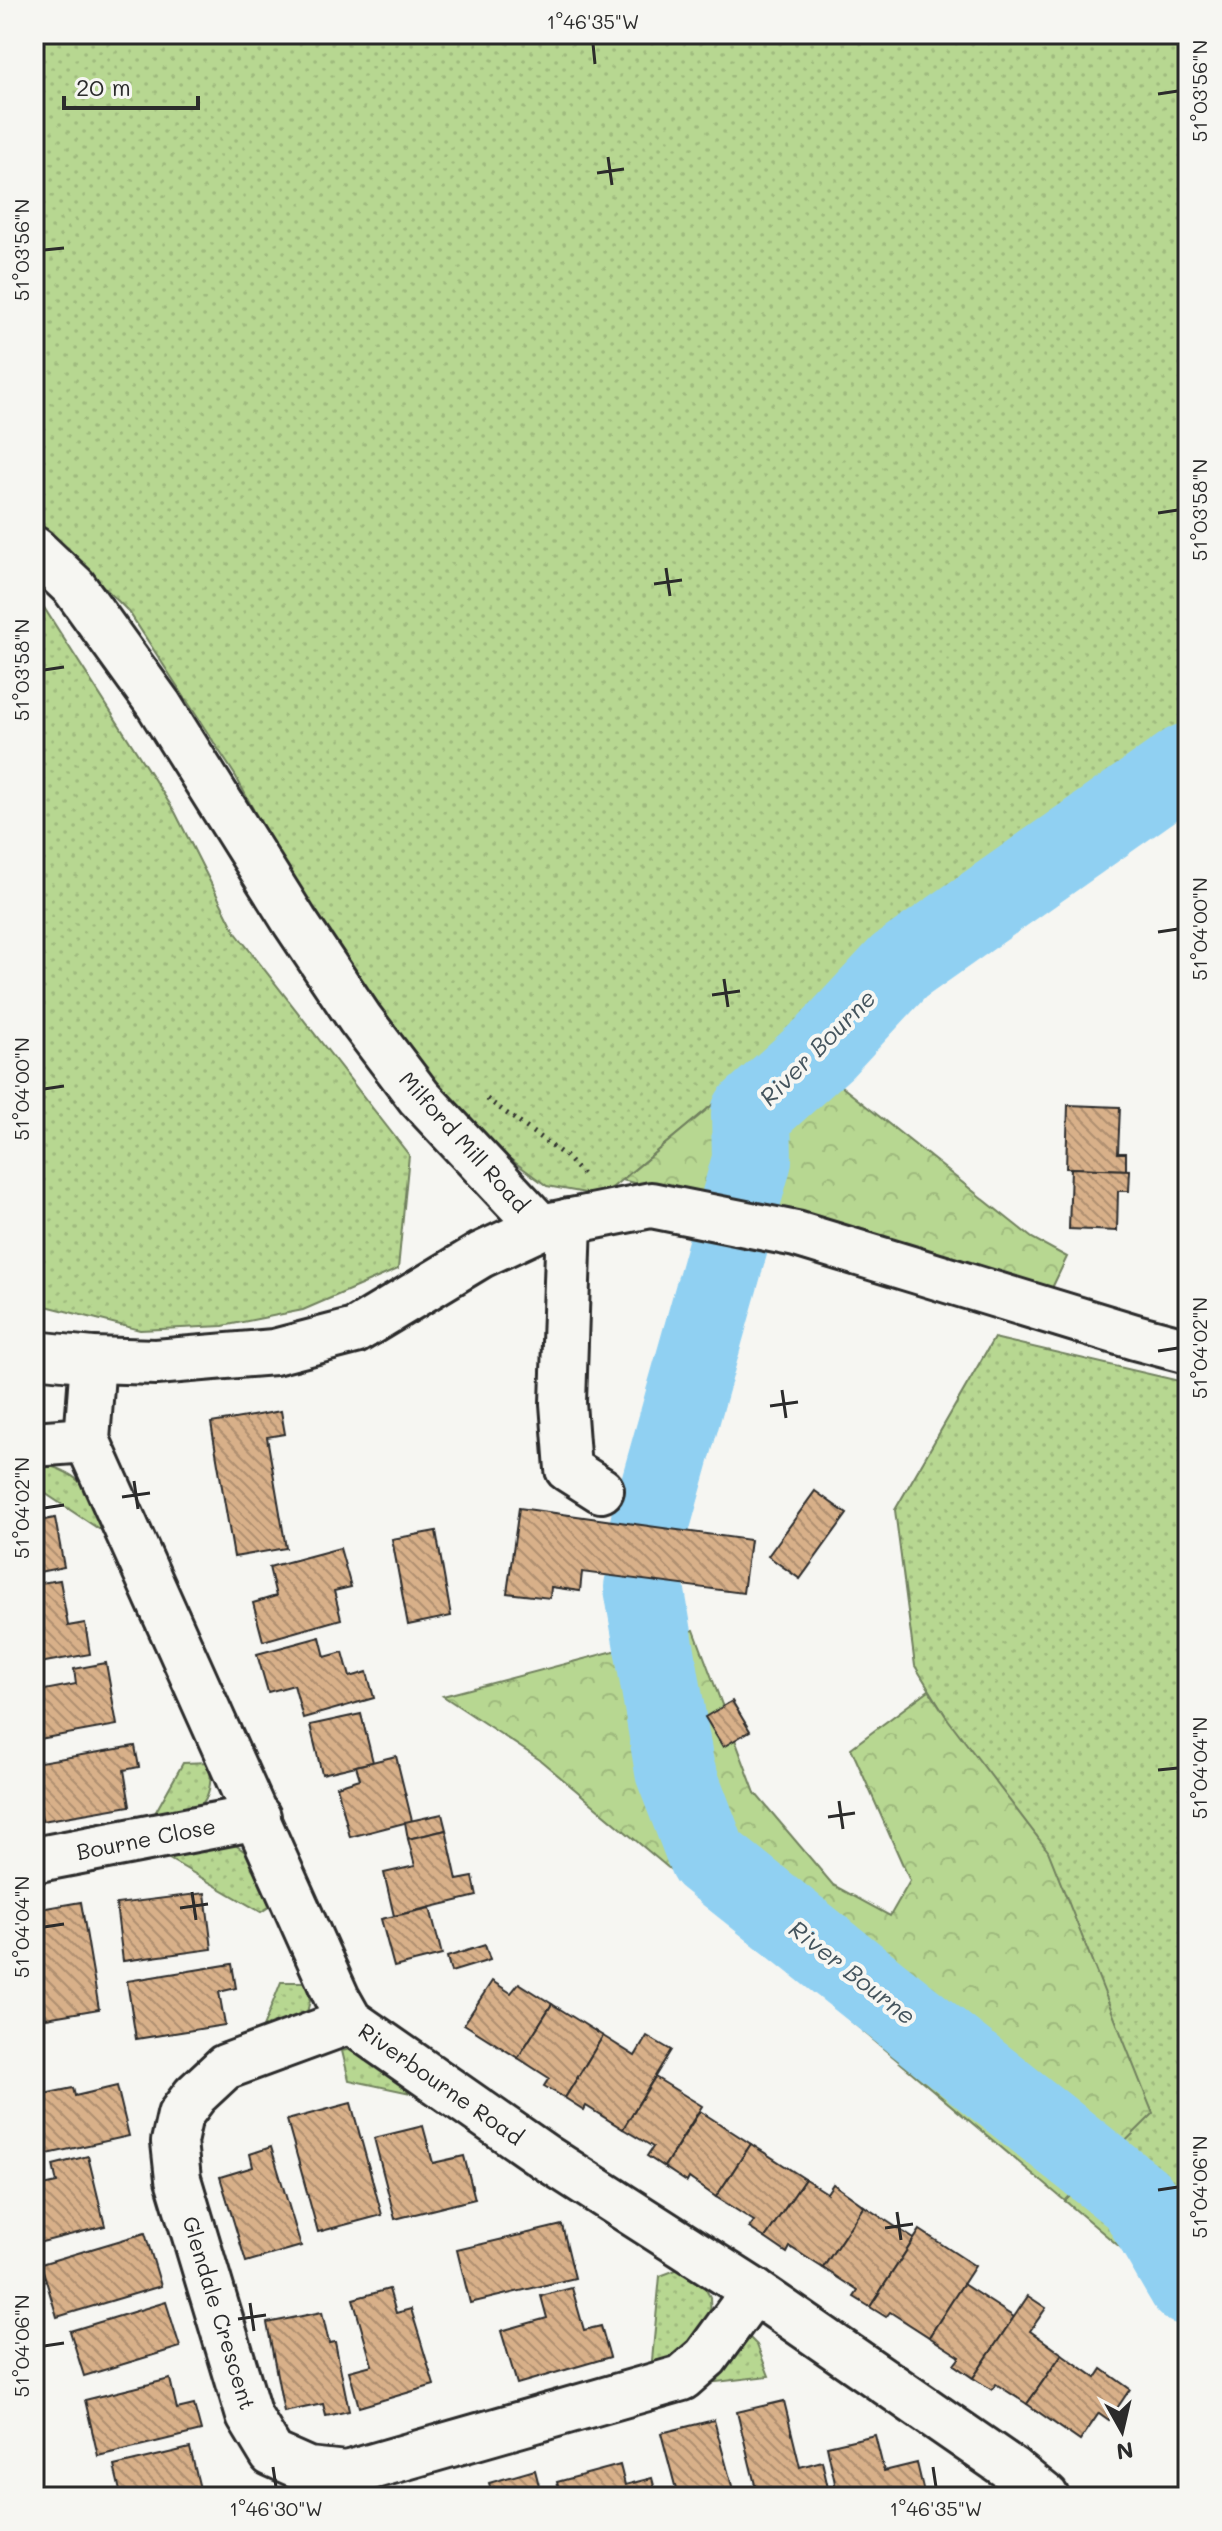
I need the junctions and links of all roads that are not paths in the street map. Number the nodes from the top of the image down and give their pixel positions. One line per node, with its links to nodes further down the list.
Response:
1 (34, 549): 2 (street, Milford Mill Road)
2 (555, 1224): 3 (street); 5 (street); 8 (street)
3 (1188, 1351)
4 (34, 1354): 5 (street)
5 (93, 1360): 6 (street, Riverbourne Road)
6 (87, 1440): 7 (street); 9 (street, Riverbourne Road)
7 (34, 1444)
8 (601, 1490)
9 (258, 1817): 10 (street, Bourne Close); 11 (street, Riverbourne Road)
10 (34, 1860)
11 (350, 2021): 12 (street, Riverbourne Road); 12 (street, Glendale Crescent)
12 (754, 2291): 13 (street, Riverbourne Road)
13 (1046, 2497)

